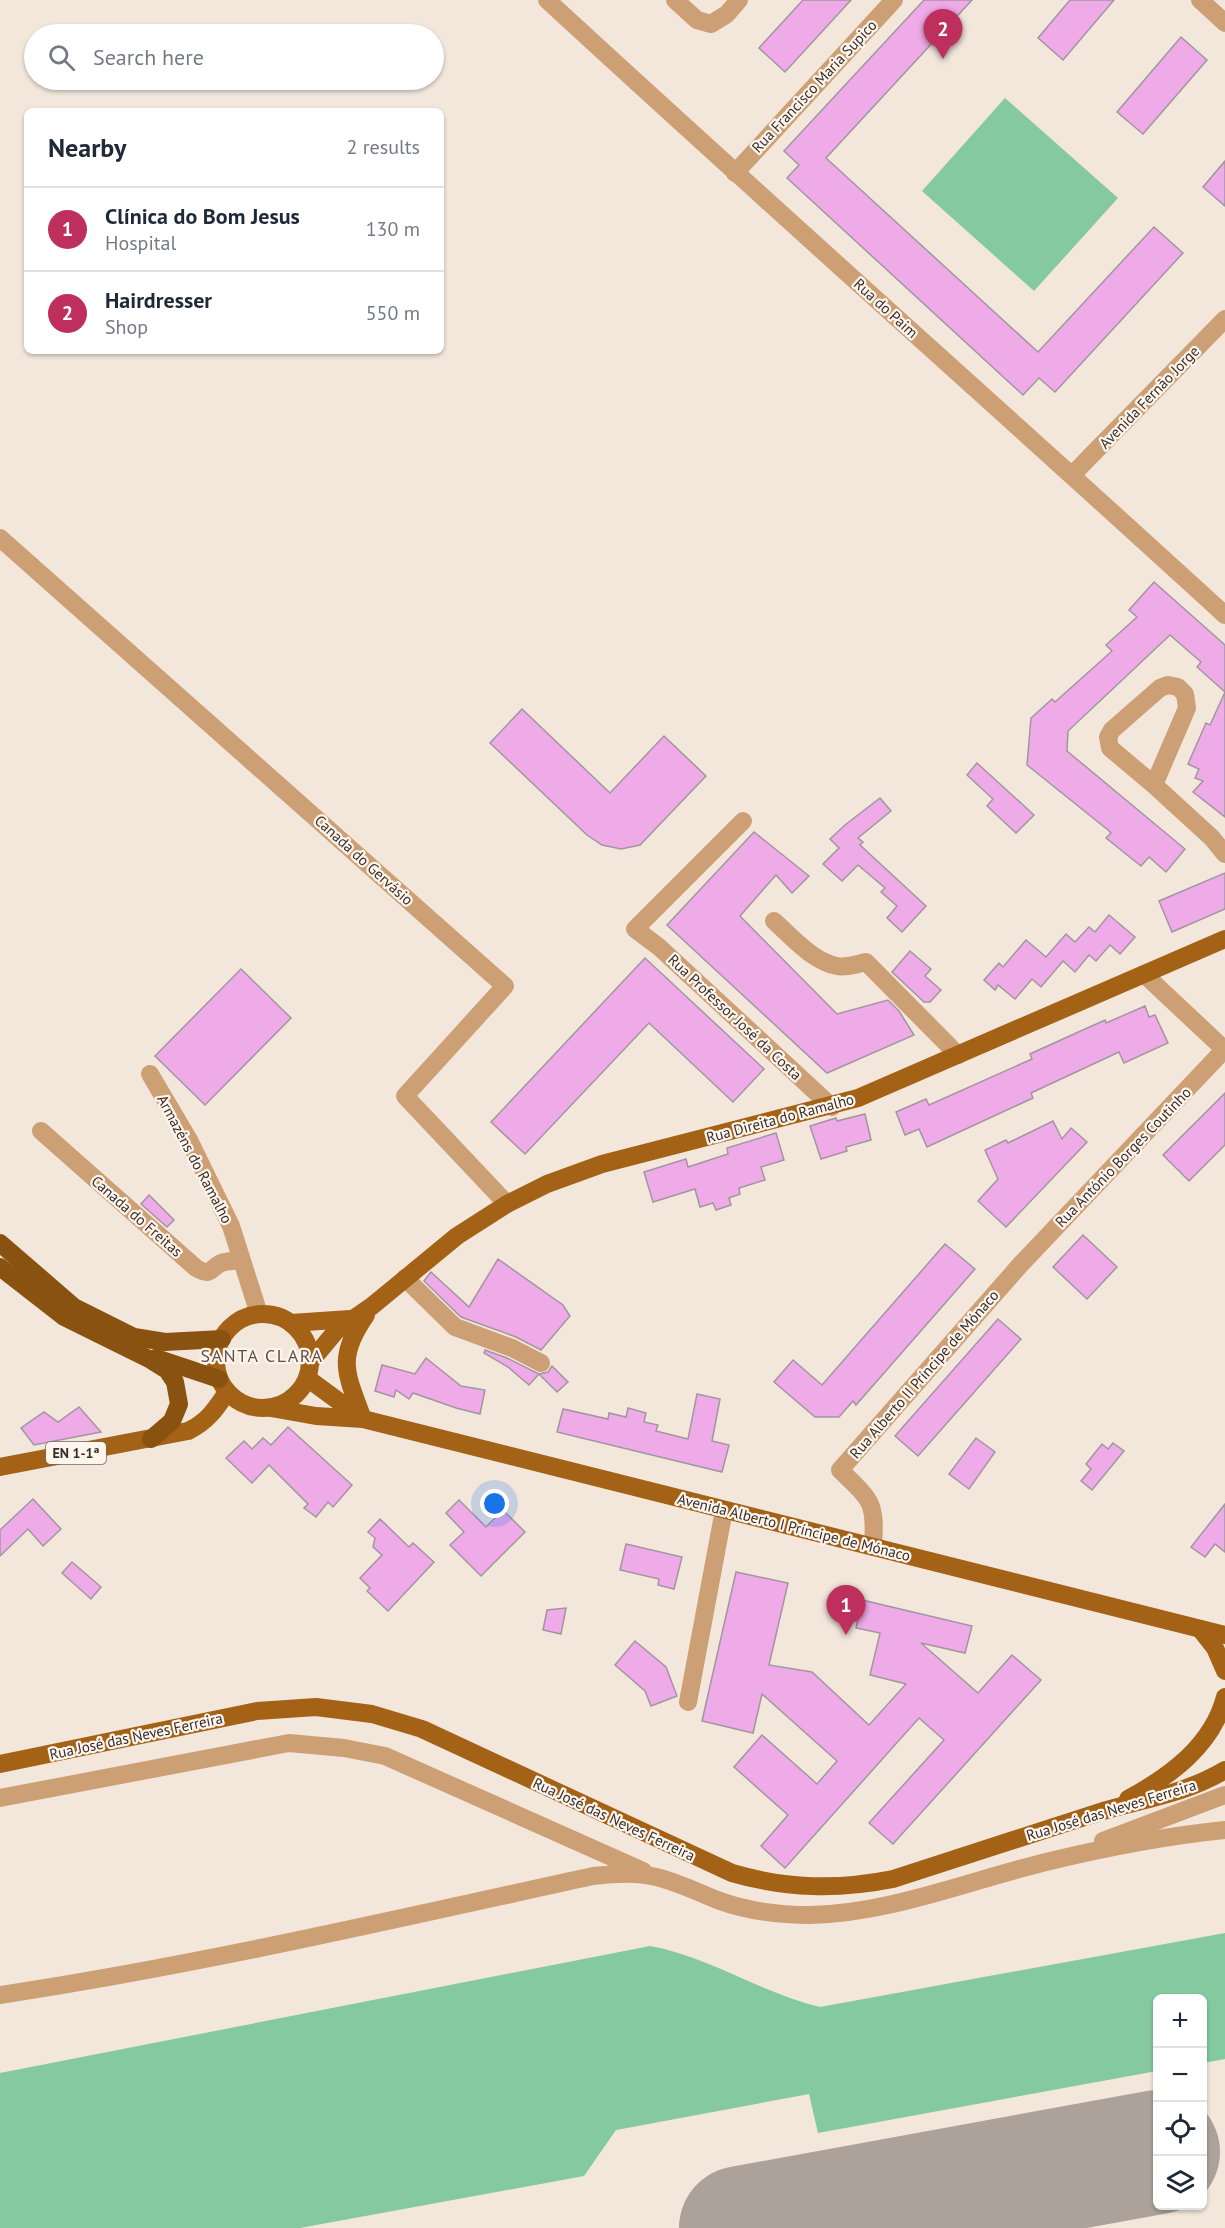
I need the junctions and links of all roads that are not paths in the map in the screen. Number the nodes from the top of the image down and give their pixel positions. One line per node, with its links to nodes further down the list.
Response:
1 (547, 0): 7 (street, Rua do Paim)
2 (675, 0): 3 (street)
3 (739, 0)
4 (894, 0): 7 (street, Rua Francisco Maria Supico)
5 (1200, 0): 6 (street)
6 (1225, 22)
7 (735, 173): 9 (street, Rua do Paim)
8 (1225, 319): 9 (street, Avenida Fernão Jorge)
9 (1072, 475): 11 (street, Rua do Paim)
10 (0, 538): 23 (street, Canada do Gervásio)
11 (1225, 615)
12 (1154, 785): 12 (street); 14 (street)
13 (743, 821): 21 (street, Rua Professor José da Costa)
14 (1225, 854)
15 (774, 921): 19 (street)
16 (1225, 939): 17 (main road, Rua Direita do Ramalho)
17 (1144, 974): 18 (street); 19 (main road, Rua Direita do Ramalho)
18 (1225, 1050): 26 (street, Rua António Borges Coutinho)
19 (958, 1055): 21 (main road, Rua Direita do Ramalho)
20 (150, 1074): 25 (street, Armazéns do Ramalho)
21 (832, 1107): 23 (main road, Rua Direita do Ramalho)
22 (41, 1131): 25 (street, Canada do Freitas)
23 (507, 1204): 28 (main road, Rua Direita do Ramalho)
24 (0, 1243): 33 (highway)
25 (241, 1260): 30 (street, Armazéns do Ramalho)
26 (1021, 1264): 43 (street, Rua Alberto II Príncipe de Mónaco)
27 (0, 1267): 34 (highway)
28 (405, 1278): 29 (main road, Rua Direita do Ramalho); 35 (street)
29 (372, 1306): 31 (main road, Rua Direita do Ramalho); 39 (main road)
30 (259, 1314): 32 (main road); 33 (main road)
31 (352, 1319): 32 (main road, Rua Direita do Ramalho); 36 (main road, Rua Direita do Ramalho)
32 (291, 1323): 36 (main road)
33 (222, 1339): 37 (main road)
34 (132, 1350): 37 (highway); 40 (highway)
35 (541, 1363)
36 (309, 1370): 38 (main road); 39 (main road, Avenida Alberto I Príncipe de Mónaco)
37 (223, 1385): 38 (main road); 40 (main road, EN 1-1ª)
38 (271, 1408): 39 (main road, Avenida Alberto I Príncipe de Mónaco)
39 (363, 1419): 42 (main road, Avenida Alberto I Príncipe de Mónaco)
40 (152, 1439): 41 (main road, EN 1-1ª)
41 (0, 1467)
42 (724, 1510): 43 (main road, Avenida Alberto I Príncipe de Mónaco); 48 (street)
43 (873, 1547): 44 (main road, Avenida Alberto I Príncipe de Mónaco)
44 (1200, 1629): 45 (main road, Avenida Alberto I Príncipe de Mónaco); 46 (main road)
45 (1225, 1635)
46 (1225, 1671)
47 (1225, 1697): 53 (main road)
48 (688, 1702)
49 (0, 1764): 53 (main road, Rua José das Neves Ferreira)
50 (1225, 1770): 53 (main road, Rua José das Neves Ferreira)
51 (1225, 1795): 55 (street)
52 (0, 1797): 56 (street)
53 (1107, 1810)
54 (1225, 1830): 55 (street)
55 (1046, 1862): 56 (street)
56 (657, 1877): 57 (street)
57 (0, 1995)

